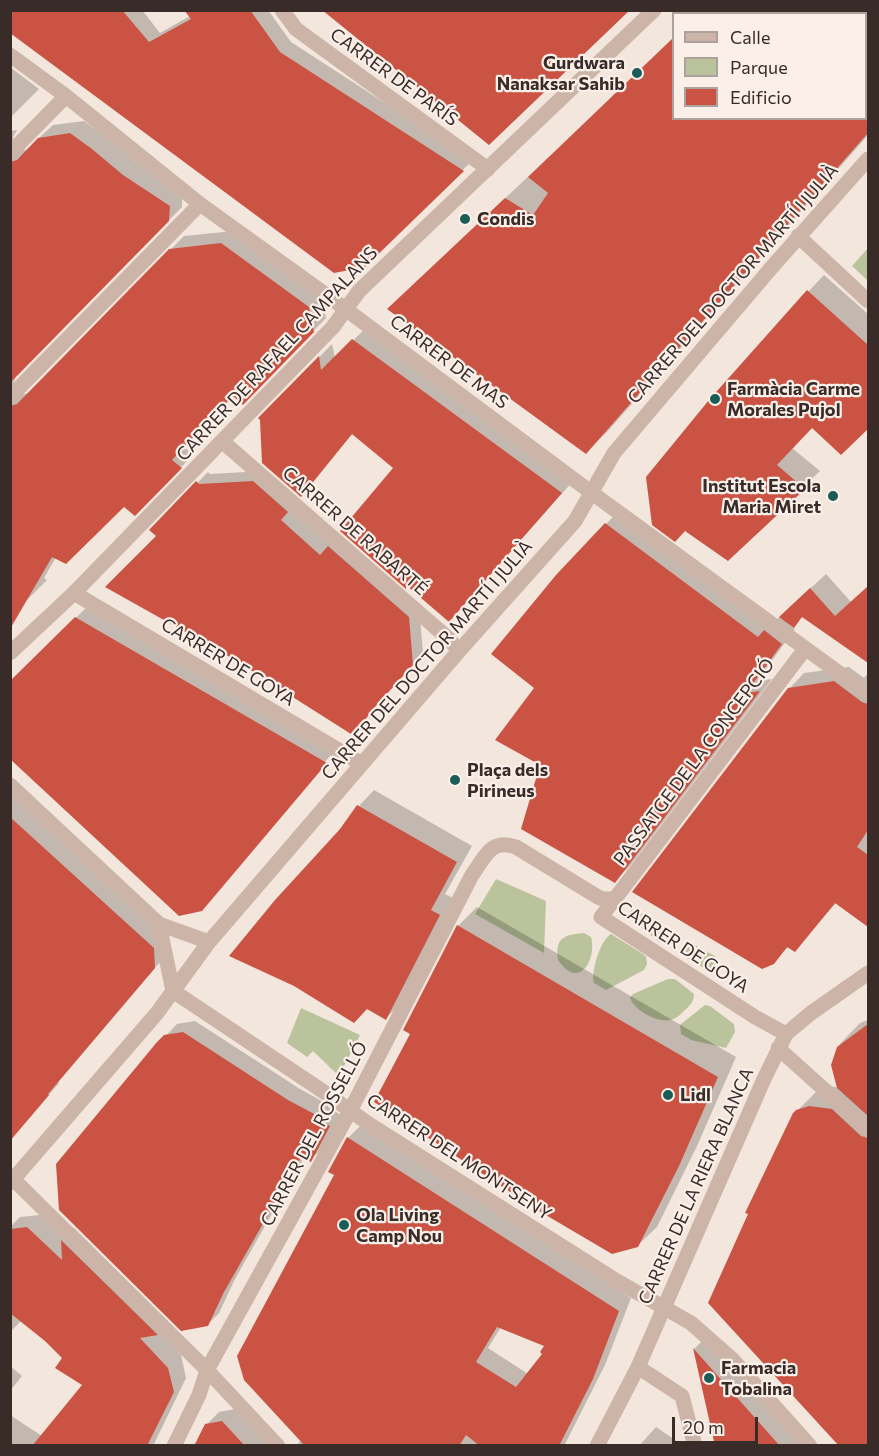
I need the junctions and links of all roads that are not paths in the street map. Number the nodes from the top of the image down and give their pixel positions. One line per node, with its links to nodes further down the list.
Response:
1 (282, 10): 7 (street, CARRER DE PARÍS)
2 (654, 10): 7 (street, CARRER DE RAFAEL CAMPALANS)
3 (10, 55): 4 (street, CARRER DE MAS)
4 (66, 96): 5 (street); 8 (street, CARRER DE MAS)
5 (10, 153)
6 (868, 159): 9 (street, CARRER DEL DOCTOR MARTÍ I JULIÀ)
7 (488, 170): 11 (street, CARRER DE RAFAEL CAMPALANS)
8 (200, 204): 11 (street, CARRER DE MAS); 12 (street)
9 (798, 236): 10 (street); 14 (street, CARRER DEL DOCTOR MARTÍ I JULIÀ)
10 (868, 301)
11 (346, 309): 13 (street, CARRER DE RAFAEL CAMPALANS); 14 (street, CARRER DE MAS)
12 (10, 397)
13 (223, 442): 15 (street, CARRER DE RAFAEL CAMPALANS); 17 (street, CARRER DE RABARTÉ)
14 (592, 493): 16 (street, CARRER DE MAS); 17 (street, CARRER DEL DOCTOR MARTÍ I JULIÀ)
15 (74, 593): 18 (street, CARRER DE RAFAEL CAMPALANS); 20 (street, CARRER DE GOYA)
16 (805, 649): 19 (street, CARRER DE MAS); 23 (street, PASSATGE DE LA CONCEPCIÓ)
17 (459, 651): 20 (street, CARRER DEL DOCTOR MARTÍ I JULIÀ)
18 (10, 653)
19 (868, 694)
20 (362, 764): 25 (street, CARRER DEL DOCTOR MARTÍ I JULIÀ)
21 (10, 785): 24 (street)
22 (496, 846): 23 (street, CARRER DE GOYA); 30 (street, CARRER DEL ROSSELLÓ)
23 (614, 899): 28 (street, CARRER DE GOYA)
24 (159, 924): 25 (street); 27 (street)
25 (209, 942): 27 (street, CARRER DEL DOCTOR MARTÍ I JULIÀ)
26 (868, 973): 28 (street, CARRER DE LA RIERA BLANCA)
27 (173, 991): 30 (street, CARRER DEL MONTSENY); 32 (street, CARRER DEL DOCTOR MARTÍ I JULIÀ)
28 (786, 1034): 29 (street, CARRER DE LA RIERA BLANCA)
29 (778, 1048): 31 (street); 33 (street, CARRER DE LA RIERA BLANCA)
30 (350, 1111): 33 (street, CARRER DEL MONTSENY); 35 (street, CARRER DEL ROSSELLÓ)
31 (868, 1129)
32 (12, 1180): 35 (street)
33 (664, 1308): 34 (street, CARRER DE LA RIERA BLANCA); 40 (street, CARRER DEL MONTSENY)
34 (638, 1366): 38 (street, CARRER DE LA RIERA BLANCA); 39 (street)
35 (207, 1370): 36 (street, CARRER DEL ROSSELLÓ); 37 (street)
36 (174, 1446)
37 (278, 1446)
38 (597, 1446)
39 (695, 1446)
40 (810, 1446)

